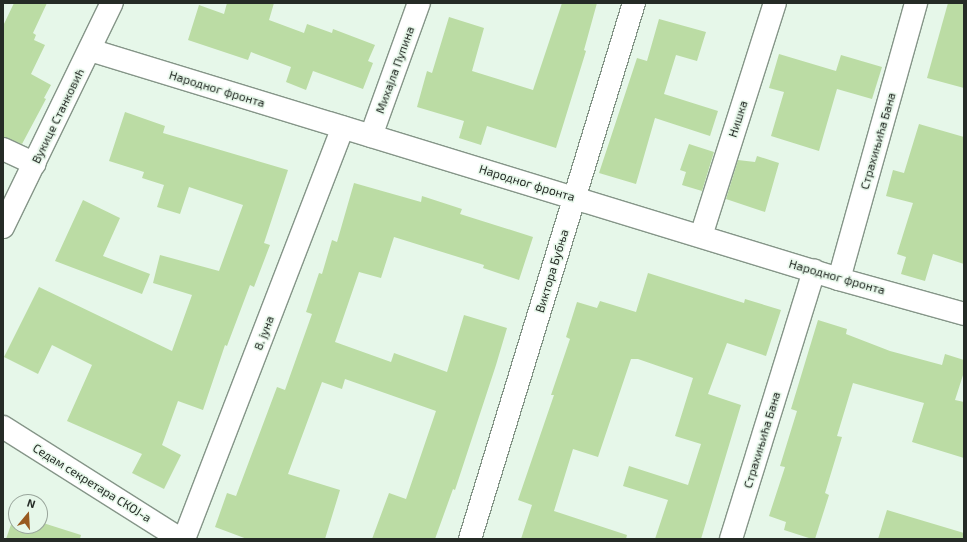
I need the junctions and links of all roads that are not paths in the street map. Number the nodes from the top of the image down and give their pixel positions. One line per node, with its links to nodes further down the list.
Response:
1 (112, 3): 6 (street, Вукице Станковић)
2 (419, 3): 8 (street, Михајла Пупина)
3 (634, 3): 11 (street, Виктора Бубња)
4 (776, 3): 13 (street, Нишка)
5 (916, 3): 15 (street, Страхињића Бана)
6 (90, 50): 7 (street, Народног фронта); 10 (street, Вукице Станковић)
7 (343, 128): 8 (street, Народног фронта); 19 (street, 8. јуна)
8 (370, 136): 11 (street, Народног фронта)
9 (3, 149): 10 (street)
10 (35, 164): 12 (street, Вукице Станковић)
11 (574, 197): 13 (street, Народног фронта); 20 (street, Виктора Бубња)
12 (3, 227)
13 (701, 236): 14 (street, Народног фронта)
14 (814, 271): 15 (street, Народног фронта); 21 (street, Страхињића Бана)
15 (839, 279): 16 (street, Народног фронта)
16 (964, 314)
17 (3, 427): 18 (street, Седам секретара СКОЈ-а)
18 (180, 539)
19 (184, 539)
20 (470, 539)
21 (732, 539)

